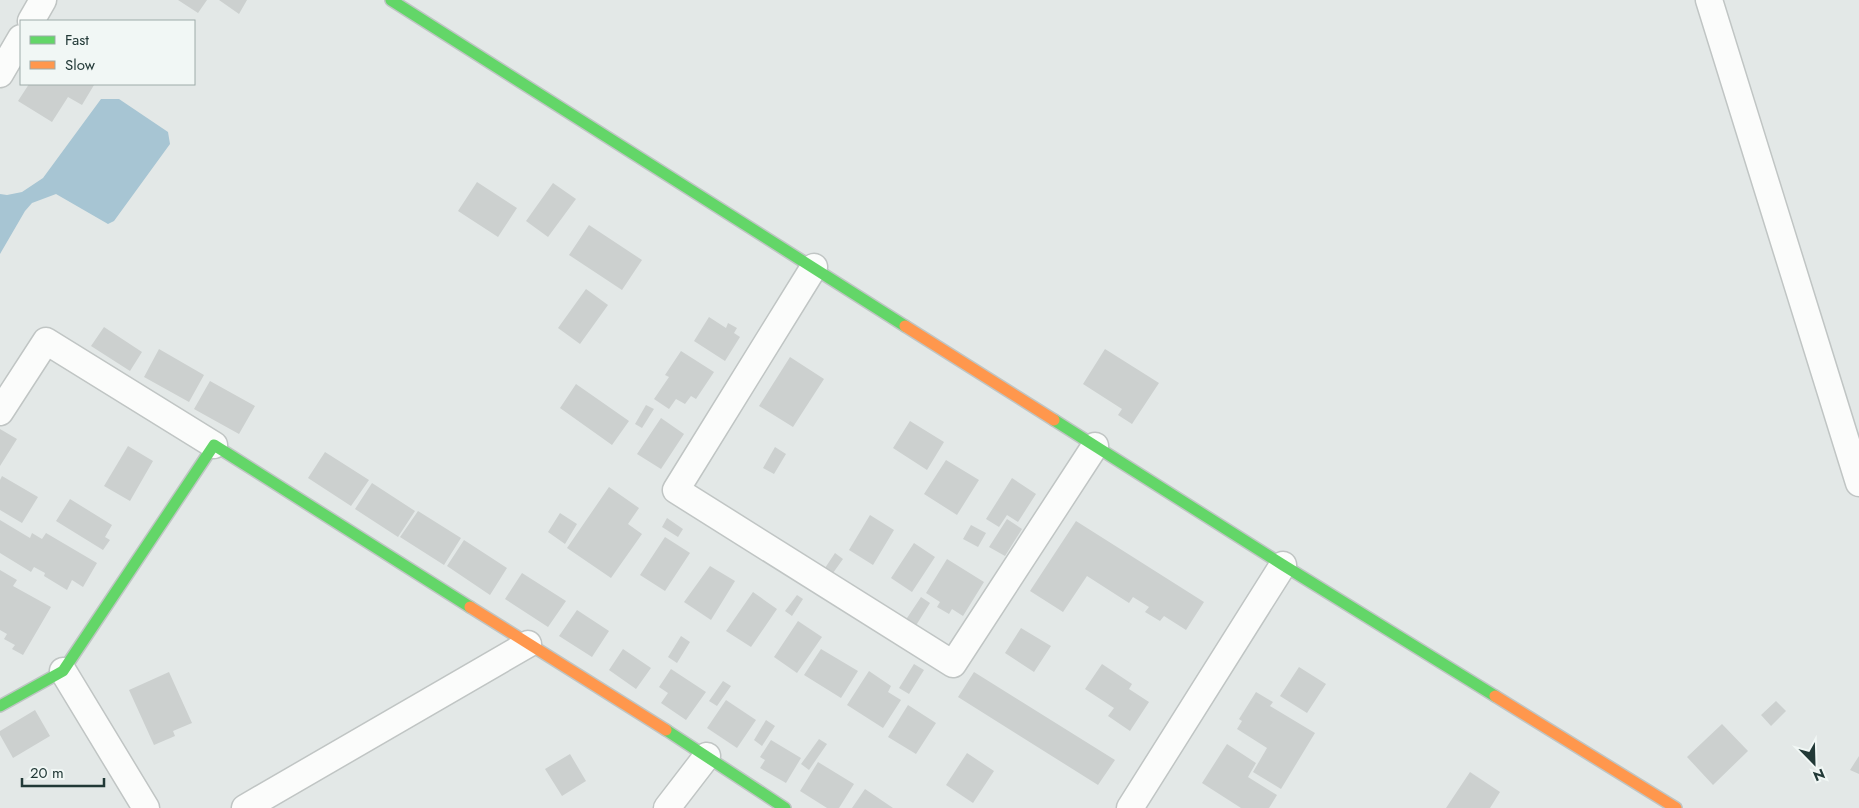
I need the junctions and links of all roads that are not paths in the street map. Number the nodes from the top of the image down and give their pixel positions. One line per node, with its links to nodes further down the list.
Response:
1 (44, 0): 4 (street)
2 (391, 0): 7 (street)
3 (1709, 0): 11 (street)
4 (32, 20)
5 (20, 40): 6 (street)
6 (0, 74)
7 (814, 267): 10 (street); 10 (street)
8 (0, 412): 9 (street)
9 (214, 445): 13 (street); 14 (street)
10 (1095, 446): 12 (street)
11 (1859, 483)
12 (1283, 565): 21 (street); 22 (street)
13 (528, 644): 16 (street); 18 (street)
14 (63, 671): 15 (street); 17 (street)
15 (0, 706)
16 (707, 756): 19 (street); 20 (street)
17 (146, 808)
18 (245, 808)
19 (667, 808)
20 (785, 808)
21 (1130, 808)
22 (1676, 808)

